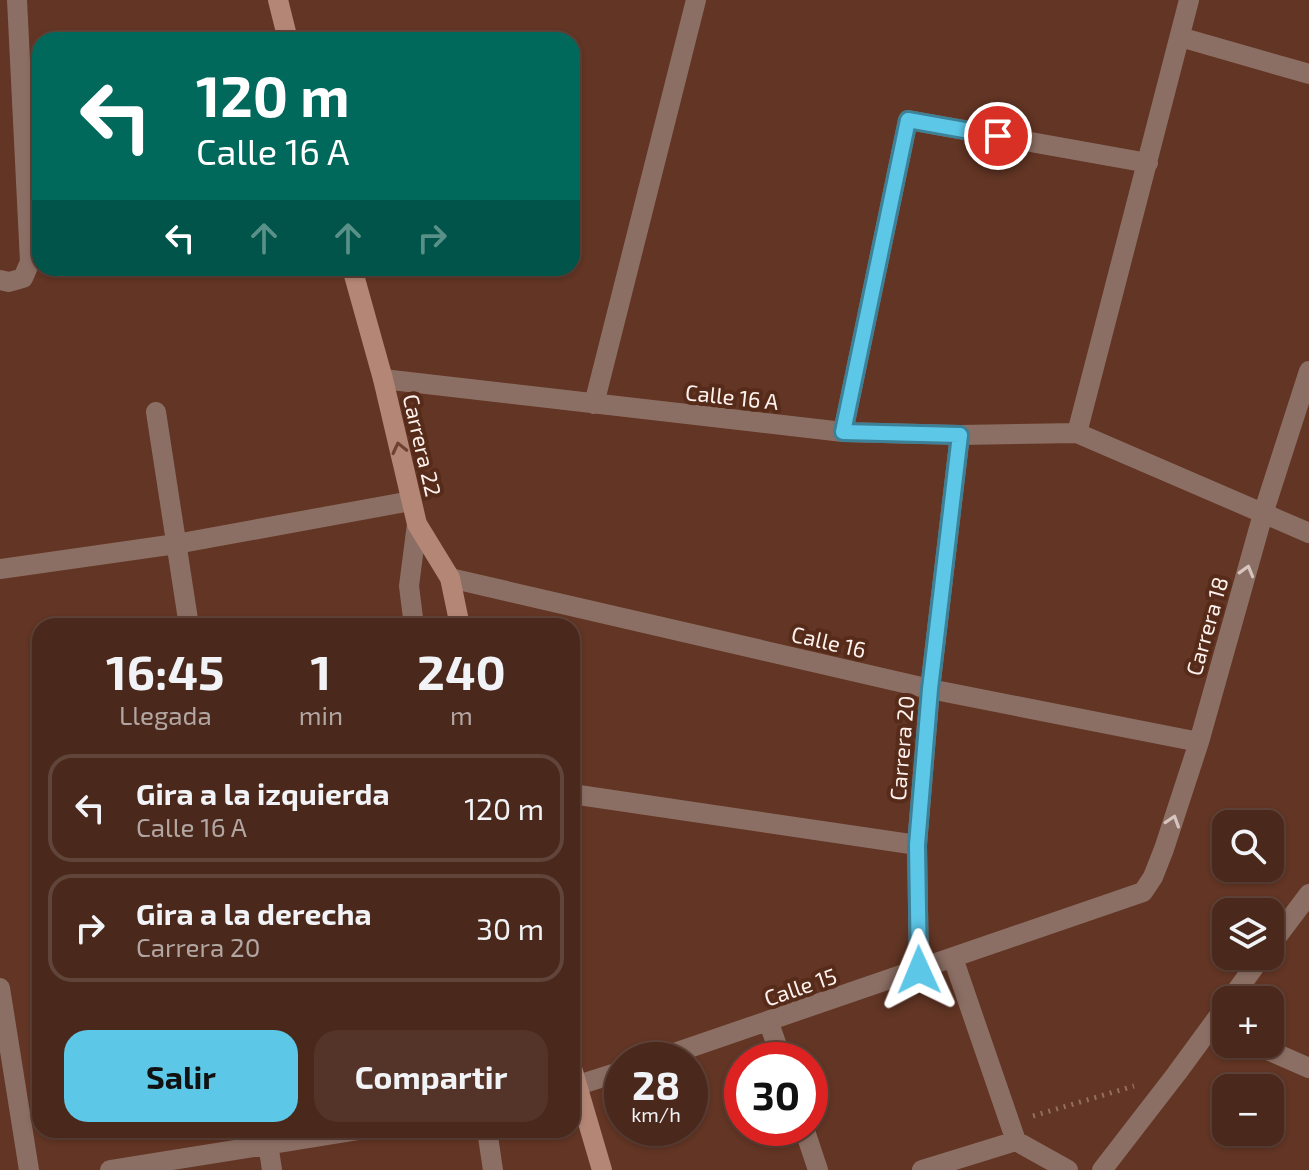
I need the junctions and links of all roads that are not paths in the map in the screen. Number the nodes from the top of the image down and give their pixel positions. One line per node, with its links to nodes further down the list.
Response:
1 (17, 0): 10 (street)
2 (278, 0): 5 (street)
3 (696, 0): 13 (street)
4 (1189, 0): 6 (street)
5 (286, 32)
6 (1180, 37): 7 (street); 8 (street)
7 (1309, 74)
8 (1148, 163): 15 (street); 16 (street)
9 (354, 276): 12 (street, Carrera 22)
10 (0, 280)
11 (1309, 371): 19 (street, Carrera 18)
12 (383, 379): 13 (street, Calle 16 A); 18 (street, Carrera 22, one-way to 12)
13 (594, 404): 15 (street, Calle 16 A)
14 (156, 412): 22 (street)
15 (843, 432): 17 (street, Calle 16 A)
16 (1077, 433): 17 (street, Calle 16 A); 19 (street)
17 (960, 435): 28 (street, Carrera 20)
18 (411, 501): 20 (street, Carrera 22); 22 (street)
19 (1263, 514): 21 (street); 29 (street, Carrera 18, one-way to 19)
20 (417, 524): 24 (street, Carrera 22); 26 (street)
21 (1309, 533)
22 (176, 544): 23 (street); 25 (street)
23 (0, 569)
24 (450, 578): 27 (street, Carrera 22); 28 (street, Calle 16)
25 (188, 618)
26 (413, 618)
27 (458, 618)
28 (930, 689): 29 (street, Calle 16); 31 (street, Carrera 20)
29 (1199, 742): 32 (street, Carrera 18, one-way to 29)
30 (580, 795): 31 (street)
31 (917, 845): 36 (street, Carrera 20)
32 (1143, 892): 35 (street, Calle 15)
33 (1309, 894): 34 (street)
34 (1284, 927)
35 (953, 958): 36 (street, Calle 15); 47 (street)
36 (919, 970): 38 (street, Calle 15)
37 (0, 988): 51 (street)
38 (769, 1023): 40 (street); 41 (street, Calle 15)
39 (1212, 1036): 59 (street)
40 (776, 1042)
41 (708, 1043)
42 (1284, 1057): 43 (street)
43 (1309, 1068)
44 (604, 1074): 45 (street)
45 (580, 1079)
46 (580, 1099): 55 (street)
47 (1013, 1132): 57 (street); 58 (street)
48 (267, 1138): 52 (street); 53 (street)
49 (488, 1138): 54 (street)
50 (810, 1146): 56 (street)
51 (29, 1170)
52 (110, 1170)
53 (272, 1170)
54 (493, 1170)
55 (602, 1170)
56 (818, 1170)
57 (922, 1170)
58 (1068, 1170)
59 (1102, 1170)

